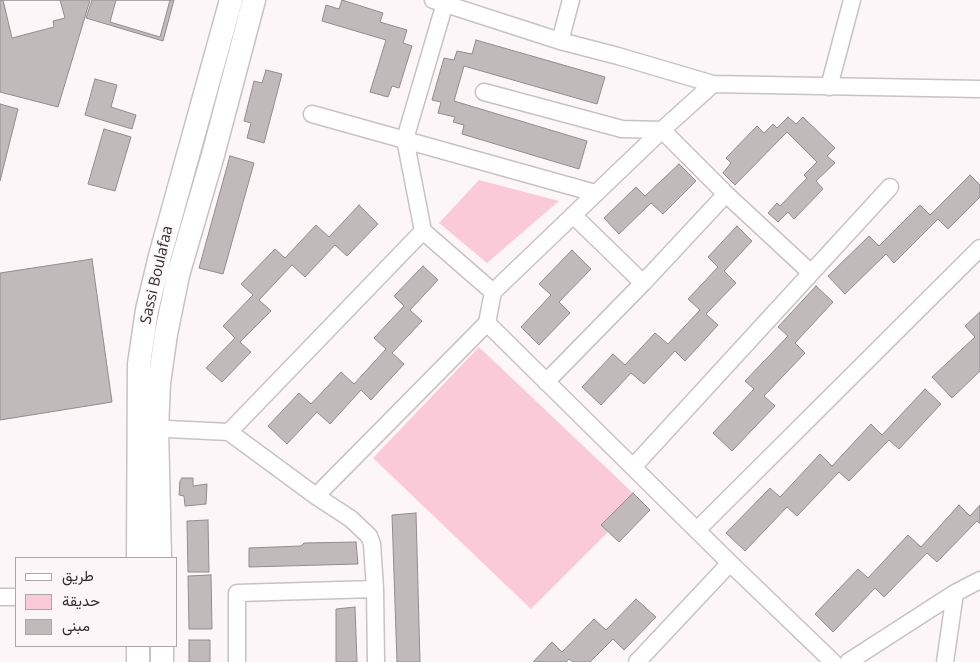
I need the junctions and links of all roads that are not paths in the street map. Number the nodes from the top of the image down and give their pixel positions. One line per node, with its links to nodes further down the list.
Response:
1 (231, 0): 25 (street, Sassi Boulafaa)
2 (254, 0): 25 (street)
3 (571, 0): 6 (street)
4 (852, 0): 8 (street)
5 (439, 2): 6 (street); 13 (street)
6 (560, 41): 7 (street)
7 (714, 84): 8 (street); 12 (street)
8 (829, 87): 9 (street)
9 (980, 89)
10 (484, 92): 12 (street)
11 (312, 114): 13 (street)
12 (662, 130): 15 (street); 16 (street)
13 (405, 139): 15 (street); 18 (street)
14 (890, 187): 20 (street)
15 (595, 193): 17 (street)
16 (726, 194): 20 (street); 21 (street)
17 (573, 215): 21 (street); 22 (street)
18 (423, 231): 22 (street); 26 (street)
19 (980, 248): 29 (street)
20 (811, 273): 27 (street)
21 (642, 283): 24 (street)
22 (493, 292): 23 (street)
23 (487, 323): 24 (street); 28 (street)
24 (546, 382): 27 (street)
25 (147, 428): 26 (street); 30 (street, Sassi Boulafaa); 31 (street)
26 (229, 432): 28 (street)
27 (633, 467): 29 (street)
28 (316, 496): 34 (street)
29 (697, 530): 32 (street)
30 (138, 557)
31 (160, 557)
32 (730, 563): 44 (street); 45 (street)
33 (980, 580): 35 (street)
34 (376, 589): 42 (street); 43 (street)
35 (955, 593): 46 (street); 47 (street)
36 (0, 597): 37 (street)
37 (15, 597)
38 (138, 647): 40 (street)
39 (162, 647): 41 (street)
40 (138, 662)
41 (162, 662)
42 (237, 662)
43 (376, 662)
44 (637, 662)
45 (833, 662)
46 (848, 662)
47 (945, 662)

